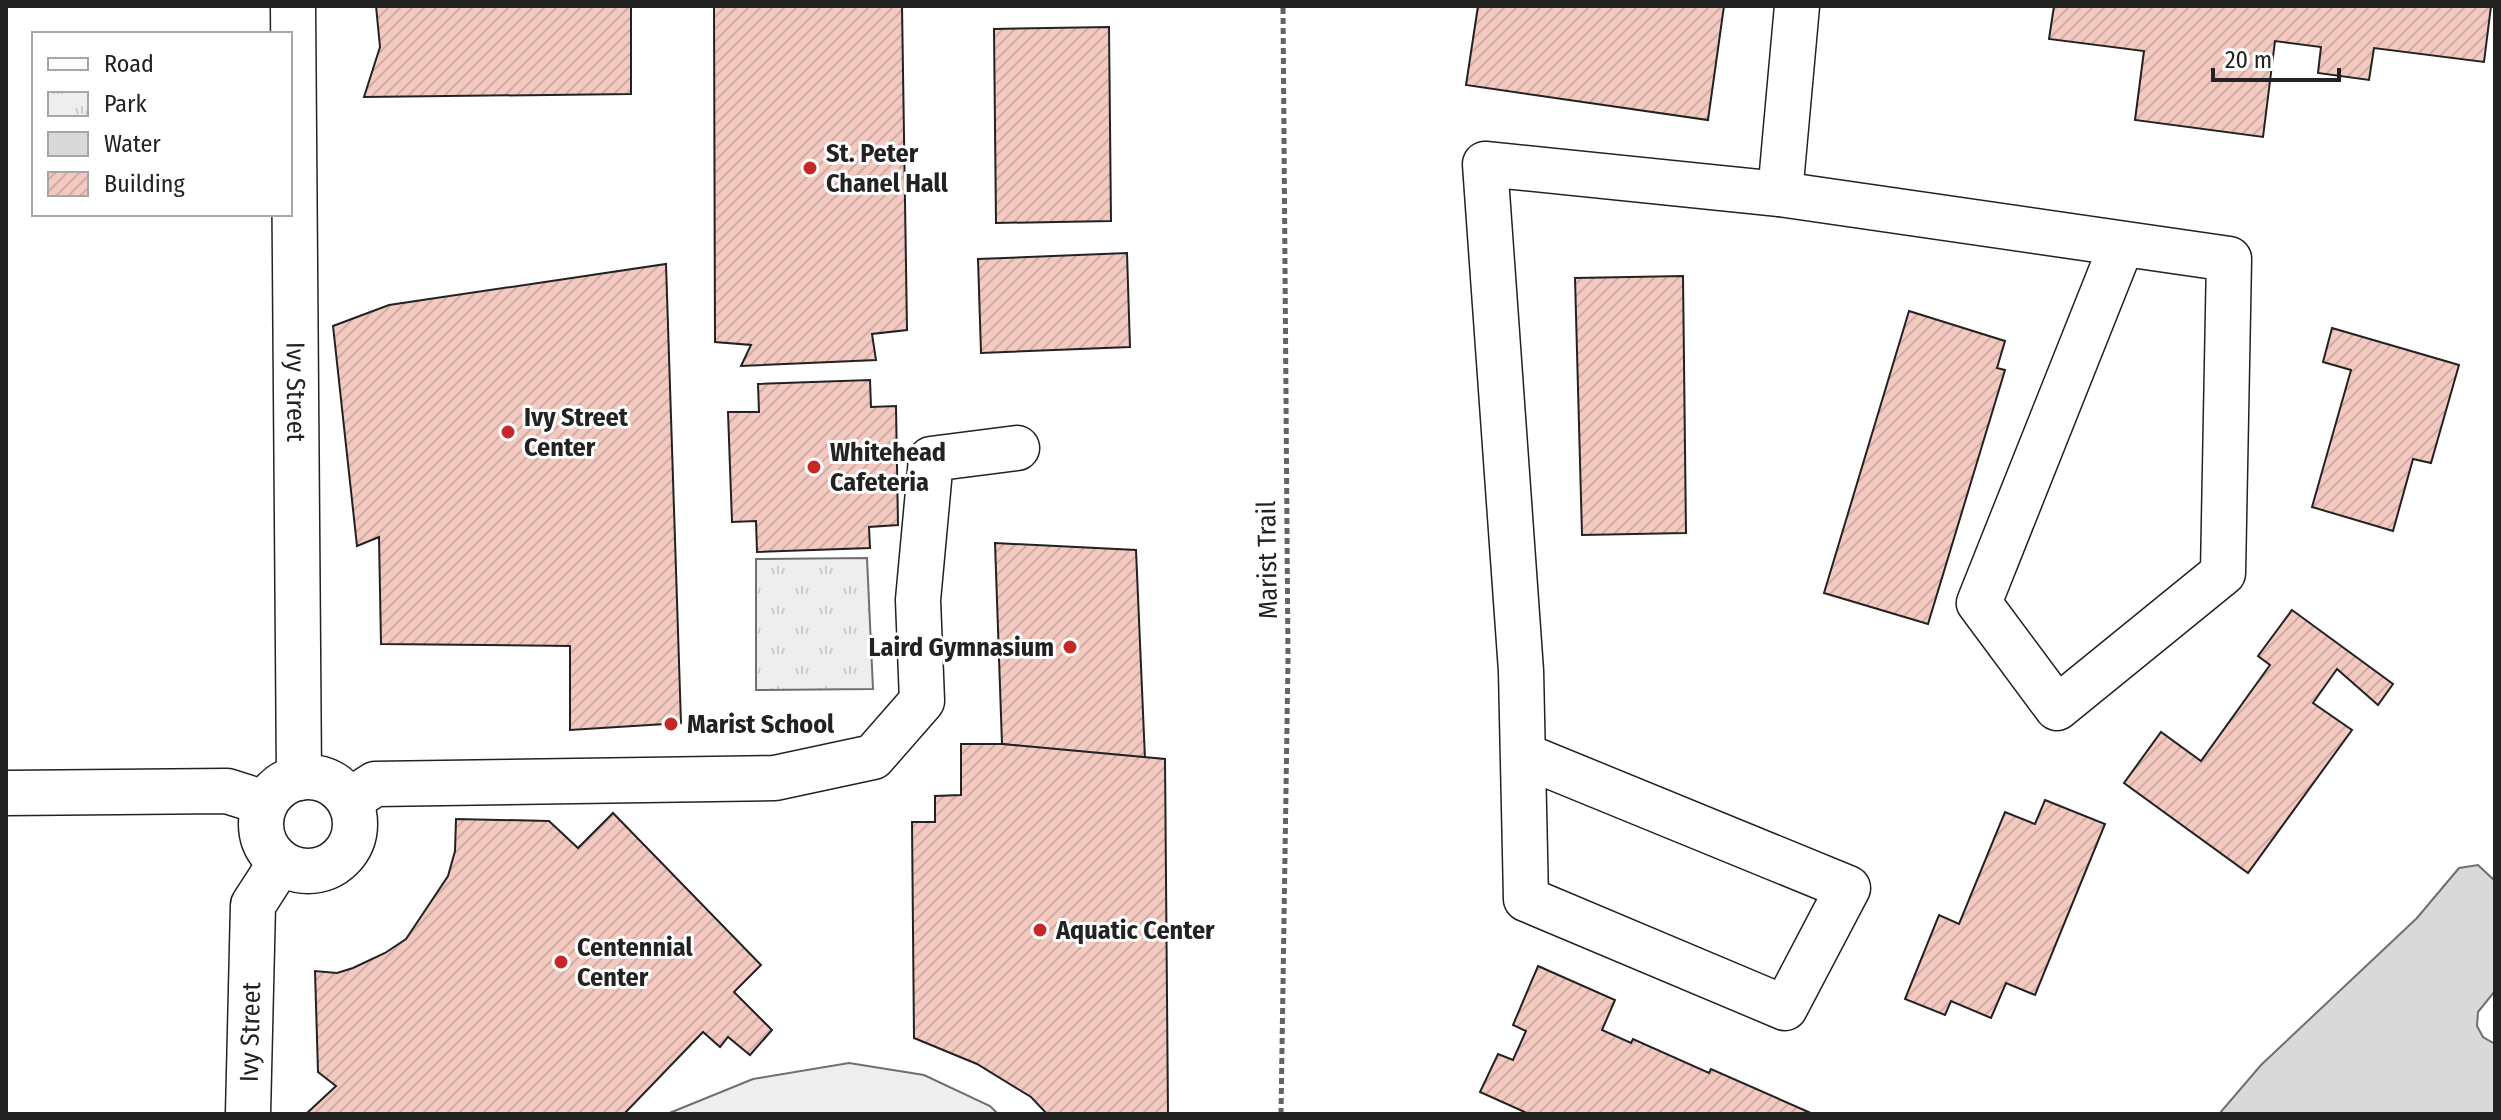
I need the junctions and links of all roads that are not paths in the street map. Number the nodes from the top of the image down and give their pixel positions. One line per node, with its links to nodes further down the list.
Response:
1 (293, 6): 7 (street, Ivy Street)
2 (1797, 6): 3 (street)
3 (1780, 194): 4 (street); 6 (street)
4 (2122, 244): 4 (street)
5 (1017, 448): 9 (street)
6 (1523, 755): 6 (street)
7 (299, 778): 9 (street); 10 (street)
8 (6, 793): 10 (street)
9 (350, 800): 11 (street)
10 (265, 803): 11 (street)
11 (280, 863): 12 (street, Ivy Street)
12 (248, 1114)

